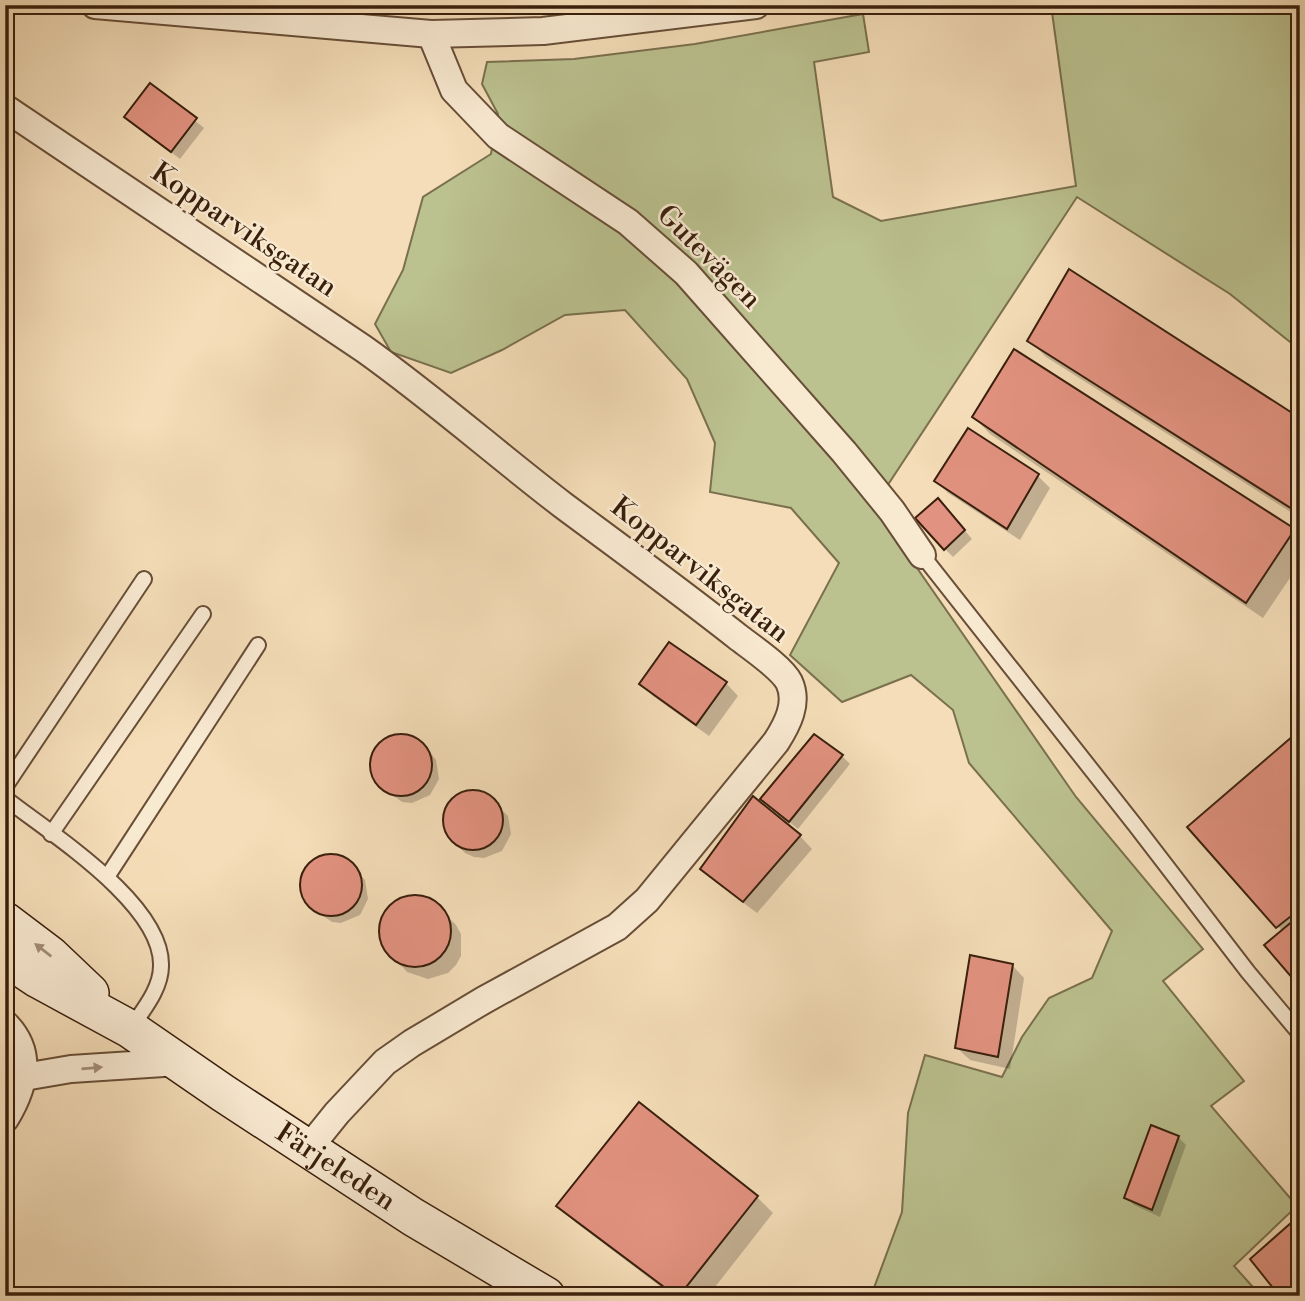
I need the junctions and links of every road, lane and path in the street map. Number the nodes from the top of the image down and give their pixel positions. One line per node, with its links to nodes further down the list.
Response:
1 (95, 5): 3 (street)
2 (756, 5): 3 (street)
3 (431, 34): 5 (street, Gutevägen)
4 (5, 108): 21 (street, Kopparviksgatan)
5 (922, 555): 17 (lane)
6 (144, 579): 9 (lane)
7 (203, 614): 11 (lane)
8 (258, 645): 12 (lane)
9 (5, 787)
10 (5, 798): 11 (lane)
11 (51, 834): 12 (lane)
12 (107, 877): 16 (lane)
13 (5, 921): 16 (main road, Färjeleden, one-way to 13)
14 (5, 957): 16 (main road, Färjeleden)
15 (5, 1024): 19 (street)
16 (130, 1029): 18 (main road, Färjeleden)
17 (1300, 1034)
18 (178, 1062): 19 (street, one-way to 18); 21 (main road, Färjeleden)
19 (24, 1077): 20 (street)
20 (5, 1119)
21 (309, 1149): 22 (main road, Färjeleden)
22 (538, 1294)

